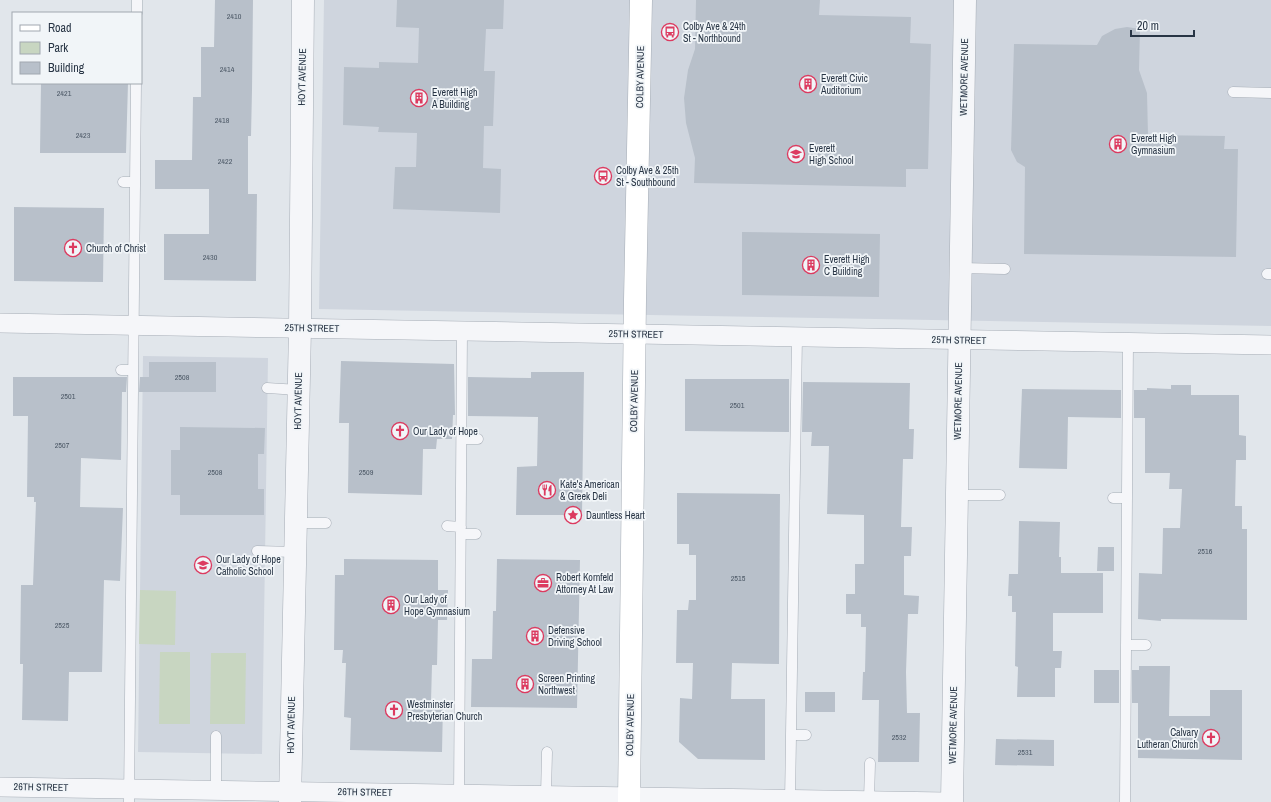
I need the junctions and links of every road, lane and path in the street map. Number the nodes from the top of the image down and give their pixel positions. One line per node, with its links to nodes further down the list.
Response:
1 (137, 0): 5 (lane)
2 (303, 0): 15 (street, HOYT AVENUE)
3 (641, 0): 17 (main road, COLBY AVENUE)
4 (965, 0): 11 (street, WETMORE AVENUE)
5 (137, 12)
6 (136, 84): 10 (lane)
7 (1233, 92): 8 (lane)
8 (1271, 92)
9 (123, 182): 10 (lane)
10 (135, 182): 14 (lane)
11 (961, 268): 12 (lane); 19 (street, WETMORE AVENUE)
12 (1005, 269)
13 (0, 323): 14 (street, 25TH STREET)
14 (133, 325): 15 (street, 25TH STREET); 23 (lane)
15 (300, 328): 16 (street, 25TH STREET); 25 (street, HOYT AVENUE)
16 (462, 331): 17 (street, 25TH STREET); 26 (lane)
17 (634, 334): 18 (street, 25TH STREET); 52 (main road, COLBY AVENUE)
18 (797, 336): 19 (street, 25TH STREET); 41 (lane)
19 (960, 340): 20 (street, 25TH STREET); 28 (street, WETMORE AVENUE)
20 (1128, 342): 21 (street, 25TH STREET); 31 (lane)
21 (1271, 345)
22 (121, 370): 23 (lane)
23 (133, 370): 48 (lane)
24 (267, 388): 25 (lane)
25 (299, 390): 32 (street, HOYT AVENUE)
26 (462, 439): 27 (lane); 35 (lane)
27 (478, 439)
28 (956, 495): 29 (lane); 57 (street, WETMORE AVENUE)
29 (1000, 495)
30 (1113, 498): 31 (lane)
31 (1127, 498): 39 (lane)
32 (296, 523): 33 (lane); 38 (street, HOYT AVENUE)
33 (326, 523)
34 (447, 526): 35 (lane)
35 (461, 530): 36 (lane); 51 (lane)
36 (476, 534)
37 (257, 551): 38 (lane)
38 (295, 552): 50 (street, HOYT AVENUE)
39 (1126, 645): 40 (lane); 58 (lane)
40 (1146, 645)
41 (791, 735): 42 (lane); 53 (lane)
42 (806, 735)
43 (216, 736): 47 (lane)
44 (547, 752): 49 (lane)
45 (870, 763): 55 (lane)
46 (0, 786): 48 (street, 26TH STREET)
47 (216, 790): 48 (street, 26TH STREET); 50 (street, 26TH STREET)
48 (129, 795)
49 (546, 795): 51 (street, 26TH STREET); 52 (street, 26TH STREET)
50 (290, 796): 51 (street, 26TH STREET)
51 (459, 798)
52 (629, 799): 53 (street, 26TH STREET)
53 (790, 801): 54 (street, 26TH STREET)
54 (809, 801): 55 (street, 26TH STREET)
55 (869, 801): 56 (street, 26TH STREET)
56 (946, 802)
57 (952, 802)
58 (1125, 802)

